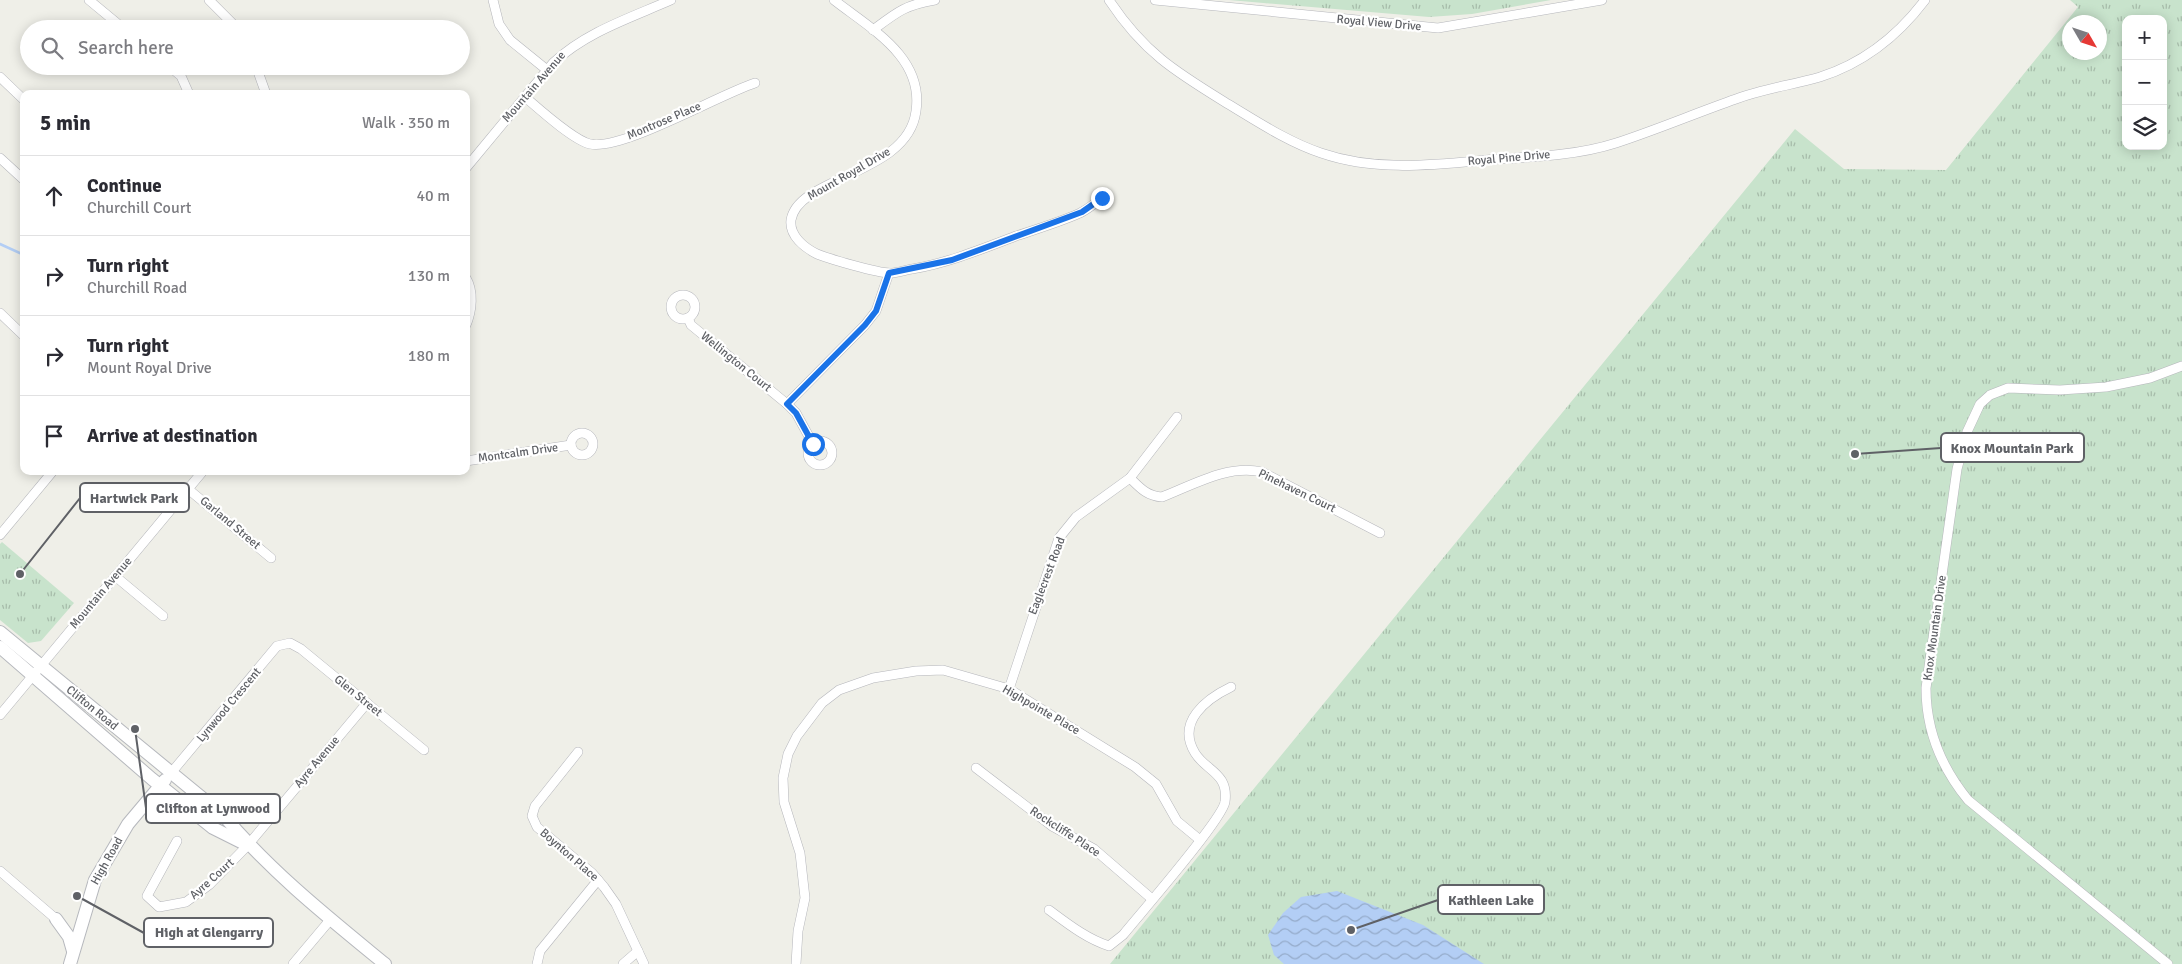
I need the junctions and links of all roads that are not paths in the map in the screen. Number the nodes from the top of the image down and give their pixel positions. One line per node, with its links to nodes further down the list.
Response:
1 (89, 0): 11 (street)
2 (209, 0): 12 (street)
3 (492, 0): 14 (street)
4 (671, 0): 14 (street, Mountain Avenue)
5 (834, 0): 13 (street, Mount Royal Drive)
6 (935, 0): 13 (street)
7 (1109, 0): 10 (street, Royal Pine Drive)
8 (1155, 0): 9 (street, Royal View Drive)
9 (1602, 0)
10 (1925, 0)
11 (113, 20)
12 (229, 20)
13 (873, 30): 27 (street, Mount Royal Drive)
14 (547, 70): 22 (street, Mountain Avenue)
15 (180, 75): 19 (street)
16 (259, 75): 20 (street)
17 (0, 77): 21 (street)
18 (755, 84): 22 (street, Montrose Place)
19 (187, 90)
20 (265, 90)
21 (20, 96)
22 (524, 98): 24 (street, Mountain Avenue)
23 (0, 158): 25 (street)
24 (470, 163)
25 (20, 176)
26 (1102, 198): 27 (street, Mount Royal Drive)
27 (889, 273): 34 (street)
28 (470, 286): 29 (street)
29 (470, 305)
30 (0, 313): 32 (street)
31 (688, 318): 34 (street, Wellington Court)
32 (20, 332)
33 (2182, 366): 78 (street, Knox Mountain Drive)
34 (787, 404): 36 (street, Wellington Court)
35 (1177, 417): 41 (street, Eaglecrest Road)
36 (813, 444)
37 (571, 445): 38 (street, Montcalm Drive)
38 (470, 460)
39 (50, 475): 44 (street)
40 (200, 475): 42 (street, Mountain Avenue)
41 (1130, 478): 43 (street, Pinehaven Court); 53 (street, Eaglecrest Road)
42 (188, 489): 45 (street, Garland Street); 46 (street, Mountain Avenue)
43 (1380, 533)
44 (0, 535)
45 (271, 558)
46 (115, 576): 47 (street); 51 (street, Mountain Avenue)
47 (163, 616)
48 (0, 632): 51 (main road, Clifton Road)
49 (290, 643): 54 (street, Glen Street); 59 (street, Lynwood Crescent)
50 (0, 647): 51 (main road, Clifton Road)
51 (37, 671): 55 (street, Mountain Avenue); 59 (main road, Clifton Road); 60 (main road, Clifton Road)
52 (1231, 687): 61 (street)
53 (1009, 689): 61 (street, Highpointe Place); 77 (street, Highpointe Place)
54 (367, 702): 56 (street, Glen Street); 63 (street, Ayre Avenue)
55 (0, 715)
56 (424, 750)
57 (578, 752): 65 (street, Boynton Place)
58 (976, 768): 66 (street, Rockcliffe Place)
59 (171, 773): 60 (main road, High Road); 63 (main road, Clifton Road)
60 (160, 785): 63 (main road, Clifton Road); 71 (main road, High Road)
61 (1200, 840): 66 (street)
62 (177, 841): 63 (street, Ayre Court)
63 (248, 845): 69 (main road, Clifton Road)
64 (0, 871): 68 (street)
65 (598, 880): 70 (street, Boynton Place); 74 (street)
66 (1152, 899): 67 (street)
67 (1049, 910)
68 (56, 919): 71 (main road)
69 (330, 920): 72 (street); 73 (main road, Clifton Road)
70 (638, 951): 75 (street); 76 (street, Boynton Place)
71 (71, 958)
72 (293, 964)
73 (385, 964)
74 (537, 964)
75 (623, 964)
76 (644, 964)
77 (796, 964)
78 (2168, 964)

